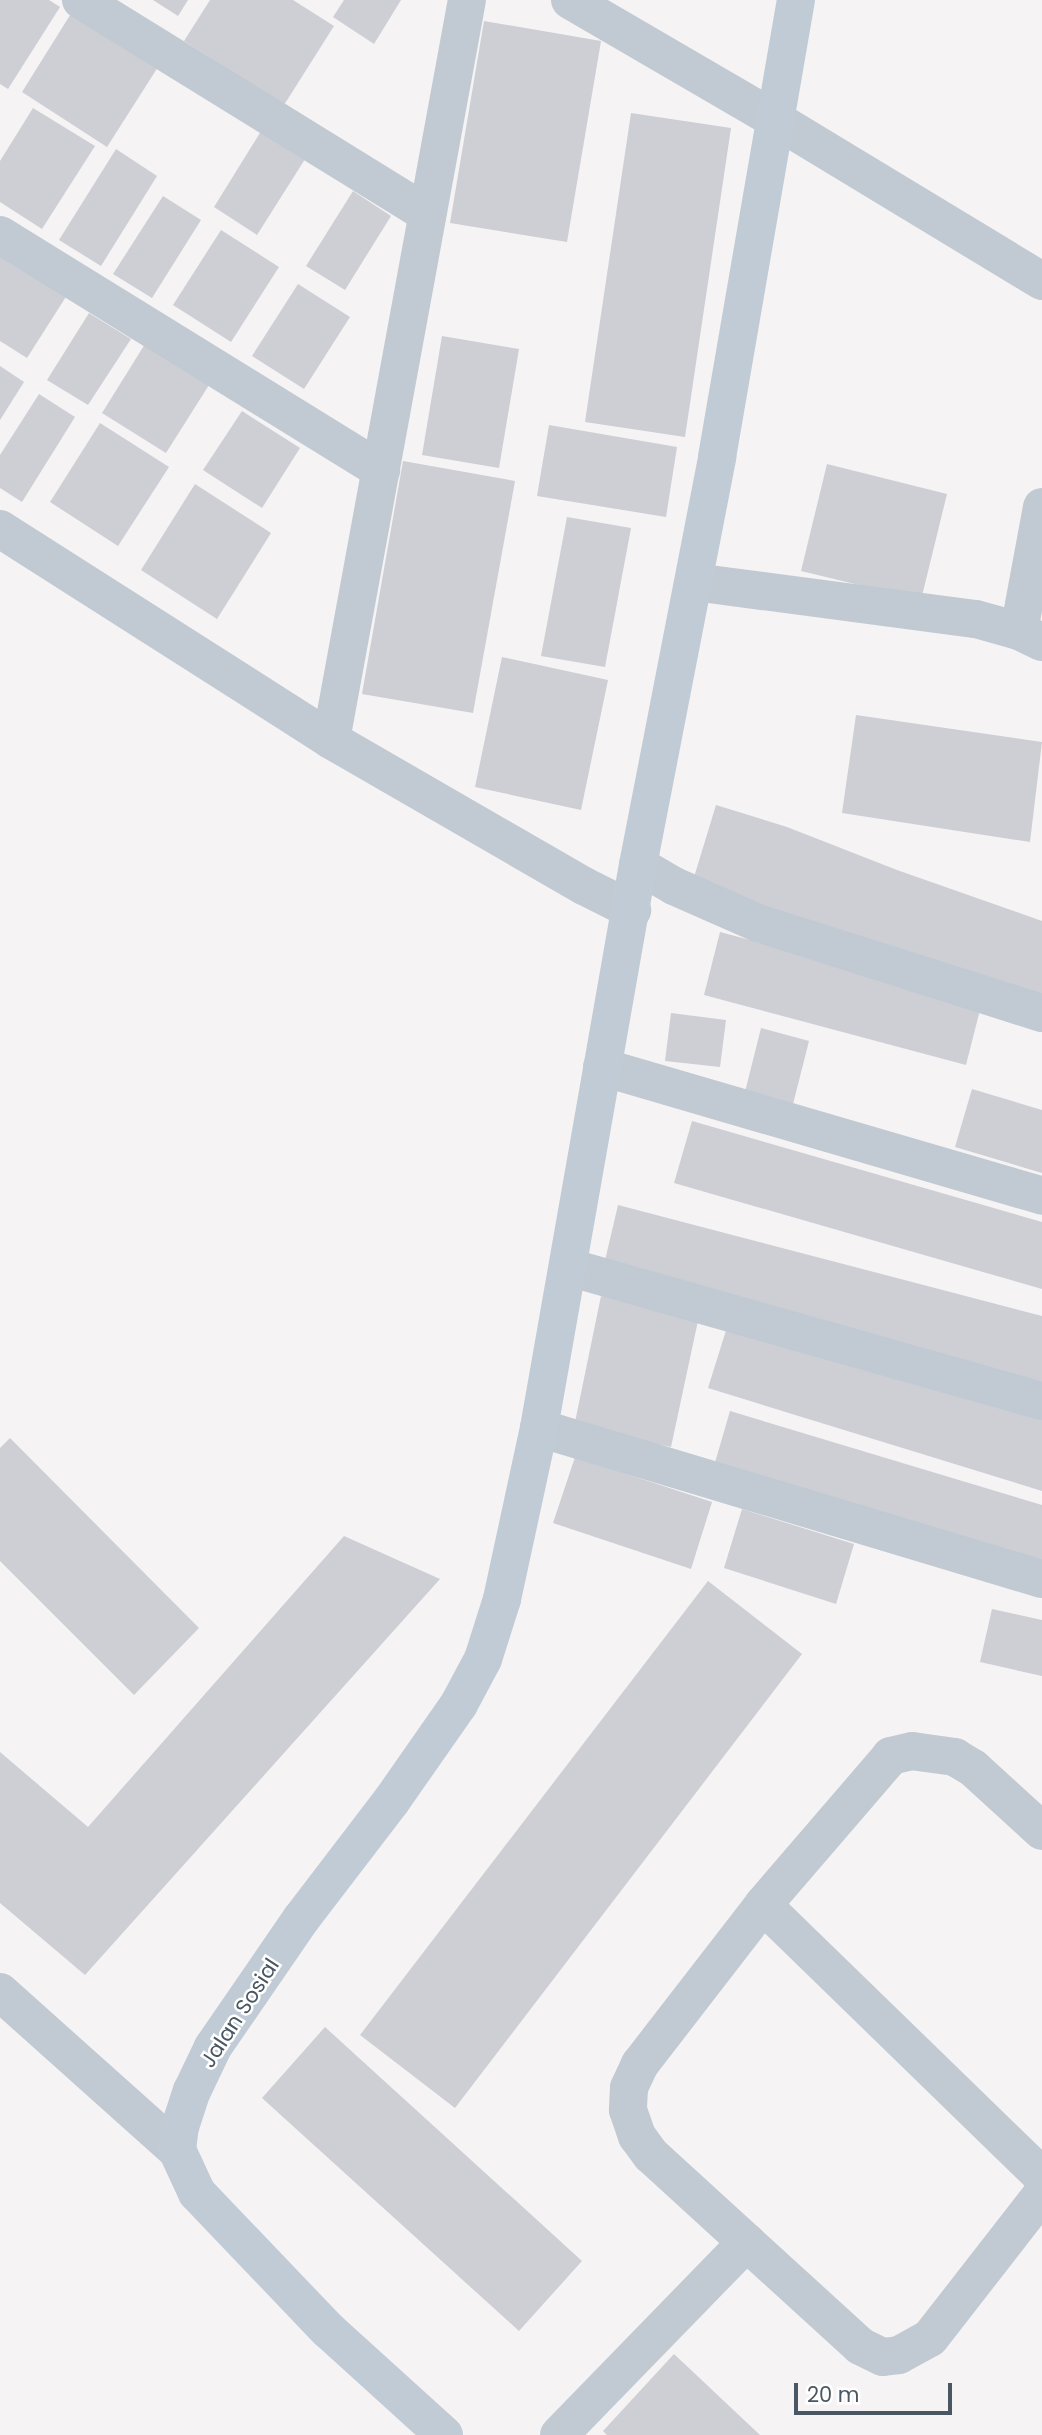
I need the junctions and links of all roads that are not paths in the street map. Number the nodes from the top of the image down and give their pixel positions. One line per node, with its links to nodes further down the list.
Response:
1 (81, 0): 6 (street)
2 (467, 0): 6 (street)
3 (570, 0): 5 (street)
4 (796, 0): 5 (street, Jalan Sosial)
5 (776, 120): 8 (street); 12 (street, Jalan Sosial)
6 (428, 214): 9 (street)
7 (0, 235): 9 (street)
8 (1042, 281)
9 (381, 470): 14 (street)
10 (1042, 507): 13 (street)
11 (0, 528): 14 (street)
12 (694, 582): 13 (street); 15 (street, Jalan Sosial)
13 (1030, 636)
14 (331, 740): 16 (street)
15 (638, 865): 16 (street, Jalan Sosial); 17 (street)
16 (632, 910): 18 (street, Jalan Sosial)
17 (1042, 1013)
18 (602, 1067): 19 (street); 20 (street, Jalan Sosial)
19 (1042, 1196)
20 (568, 1267): 21 (street); 22 (street, Jalan Sosial)
21 (1042, 1401)
22 (539, 1428): 23 (street); 27 (street, Jalan Sosial)
23 (1042, 1579)
24 (1042, 1831): 25 (street)
25 (763, 1905): 28 (street); 30 (street)
26 (0, 1992): 27 (street)
27 (177, 2150): 31 (street)
28 (1042, 2176)
29 (1042, 2194): 30 (street)
30 (747, 2242): 32 (street)
31 (444, 2435)
32 (559, 2435)

